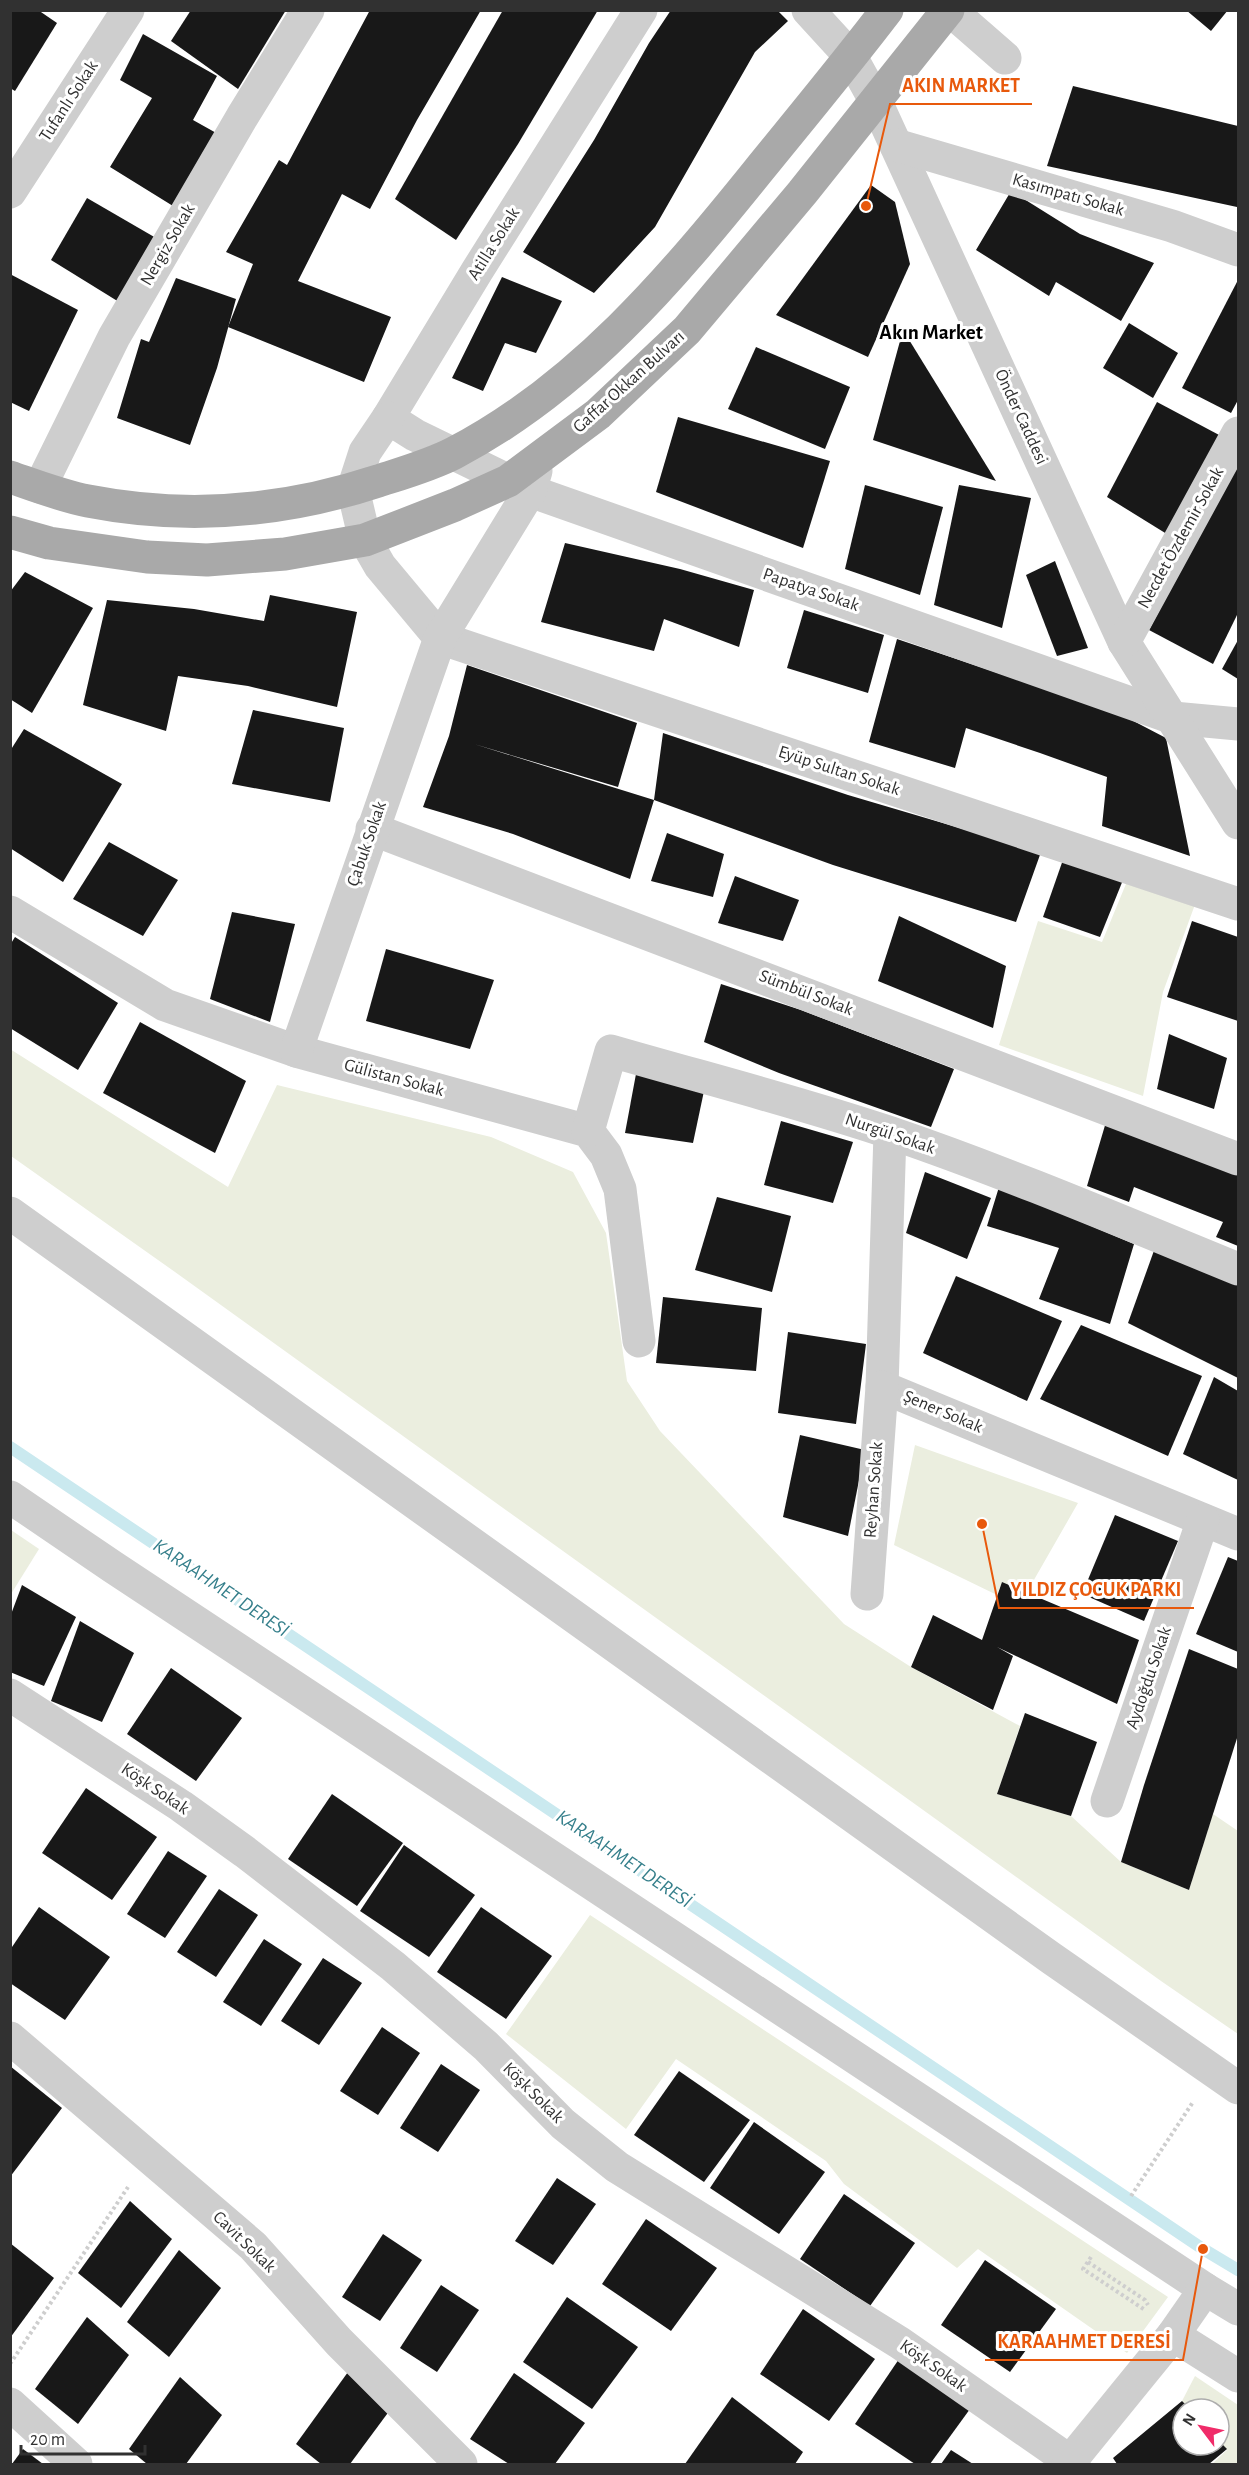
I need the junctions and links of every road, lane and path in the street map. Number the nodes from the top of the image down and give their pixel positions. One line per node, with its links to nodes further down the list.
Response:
1 (128, 10): 11 (street, Tufanlı Sokak)
2 (308, 10): 16 (street, Nergiz Sokak)
3 (641, 10): 13 (street, Atilla Sokak)
4 (808, 10): 7 (street, Önder Caddesi)
5 (888, 10): 7 (main road)
6 (949, 10): 8 (street); 9 (main road, Gaffar Okkan Bulvarı)
7 (851, 57): 9 (street, Önder Caddesi); 15 (main road)
8 (1005, 58)
9 (876, 102): 10 (street, Önder Caddesi); 17 (main road, Gaffar Okkan Bulvarı)
10 (896, 145): 12 (street, Kasımpatı Sokak); 22 (street, Önder Caddesi)
11 (10, 192)
12 (1239, 250)
13 (388, 418): 15 (street); 18 (street, Atilla Sokak)
14 (1239, 433): 22 (street, Necdet Özdemir Sokak)
15 (452, 454): 17 (street, Papatya Sokak); 18 (main road)
16 (25, 482): 18 (main road)
17 (519, 486): 20 (main road, Gaffar Okkan Bulvarı); 21 (street, Çabuk Sokak); 23 (street, Papatya Sokak)
18 (353, 489): 20 (street)
19 (10, 532): 20 (main road, Gaffar Okkan Bulvarı)
20 (365, 540): 21 (street)
21 (440, 638): 26 (street, Çabuk Sokak); 27 (street, Eyüp Sultan Sokak)
22 (1124, 642): 23 (street, Önder Caddesi)
23 (1173, 718): 24 (street, Papatya Sokak); 25 (street, Önder Caddesi)
24 (1239, 724)
25 (1239, 823)
26 (372, 829): 29 (street, Çabuk Sokak); 32 (street, Sümbül Sokak)
27 (1239, 904)
28 (10, 912): 29 (street, Gülistan Sokak)
29 (296, 1051): 30 (street, Gülistan Sokak)
30 (588, 1131): 31 (street, Nurgül Sokak); 35 (street)
31 (890, 1132): 34 (street, Nurgül Sokak); 36 (street, Şener Sokak)
32 (1239, 1159)
33 (10, 1213): 44 (street)
34 (1239, 1269)
35 (639, 1341)
36 (882, 1387): 38 (street, Şener Sokak); 40 (street, Reyhan Sokak)
37 (10, 1497): 50 (street)
38 (1203, 1520): 39 (street, Şener Sokak); 42 (street, Aydoğdu Sokak)
39 (1239, 1534)
40 (867, 1594)
41 (10, 1695): 58 (street, Köşk Sokak)
42 (1107, 1801)
43 (10, 2038): 46 (street, Cavit Sokak)
44 (1239, 2088)
45 (1199, 2093): 47 (path)
46 (148, 2157): 55 (path); 60 (street, Cavit Sokak)
47 (1127, 2202)
48 (1095, 2252): 49 (path)
49 (1088, 2262): 51 (path); 53 (path)
50 (1205, 2289): 52 (street); 54 (street)
51 (1145, 2300)
52 (1239, 2309)
53 (1146, 2311)
54 (1173, 2335): 56 (street); 58 (street)
55 (10, 2364)
56 (1239, 2376)
57 (10, 2404): 59 (street)
58 (1071, 2463)
59 (76, 2464)
60 (461, 2464)

